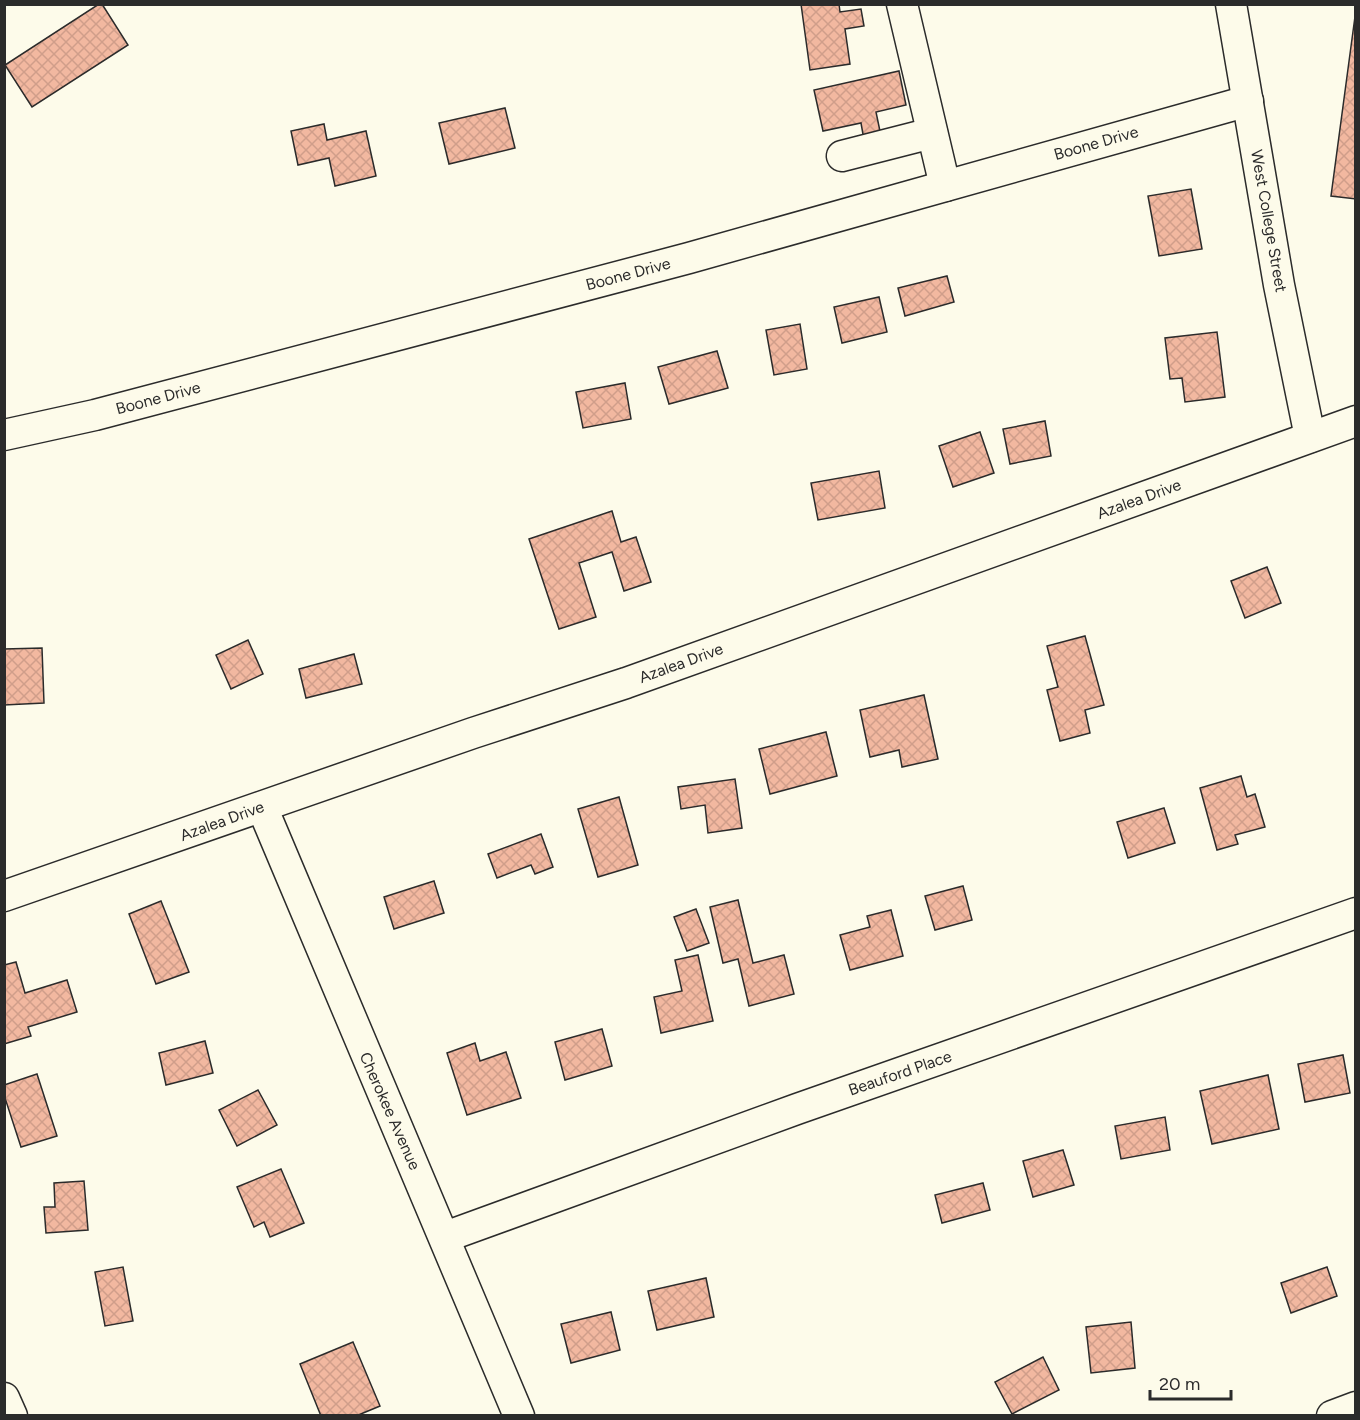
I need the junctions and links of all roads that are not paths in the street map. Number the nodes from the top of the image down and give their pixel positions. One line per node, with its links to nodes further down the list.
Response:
1 (902, 4): 4 (street)
2 (1231, 4): 3 (street, West College Street)
3 (1248, 100): 6 (street, Boone Drive); 9 (street, West College Street)
4 (932, 133): 5 (street); 6 (street)
5 (843, 156)
6 (945, 186): 8 (street, Boone Drive)
7 (1356, 421): 9 (street, Azalea Drive)
8 (4, 435)
9 (1310, 437): 10 (street, Azalea Drive)
10 (262, 807): 11 (street, Azalea Drive); 13 (street, Cherokee Avenue)
11 (4, 896)
12 (1356, 913): 13 (street, Beauford Place)
13 (445, 1237): 17 (street, Cherokee Avenue)
14 (4, 1398): 16 (street)
15 (1356, 1407): 18 (street)
16 (12, 1416)
17 (519, 1416)
18 (1332, 1416)

